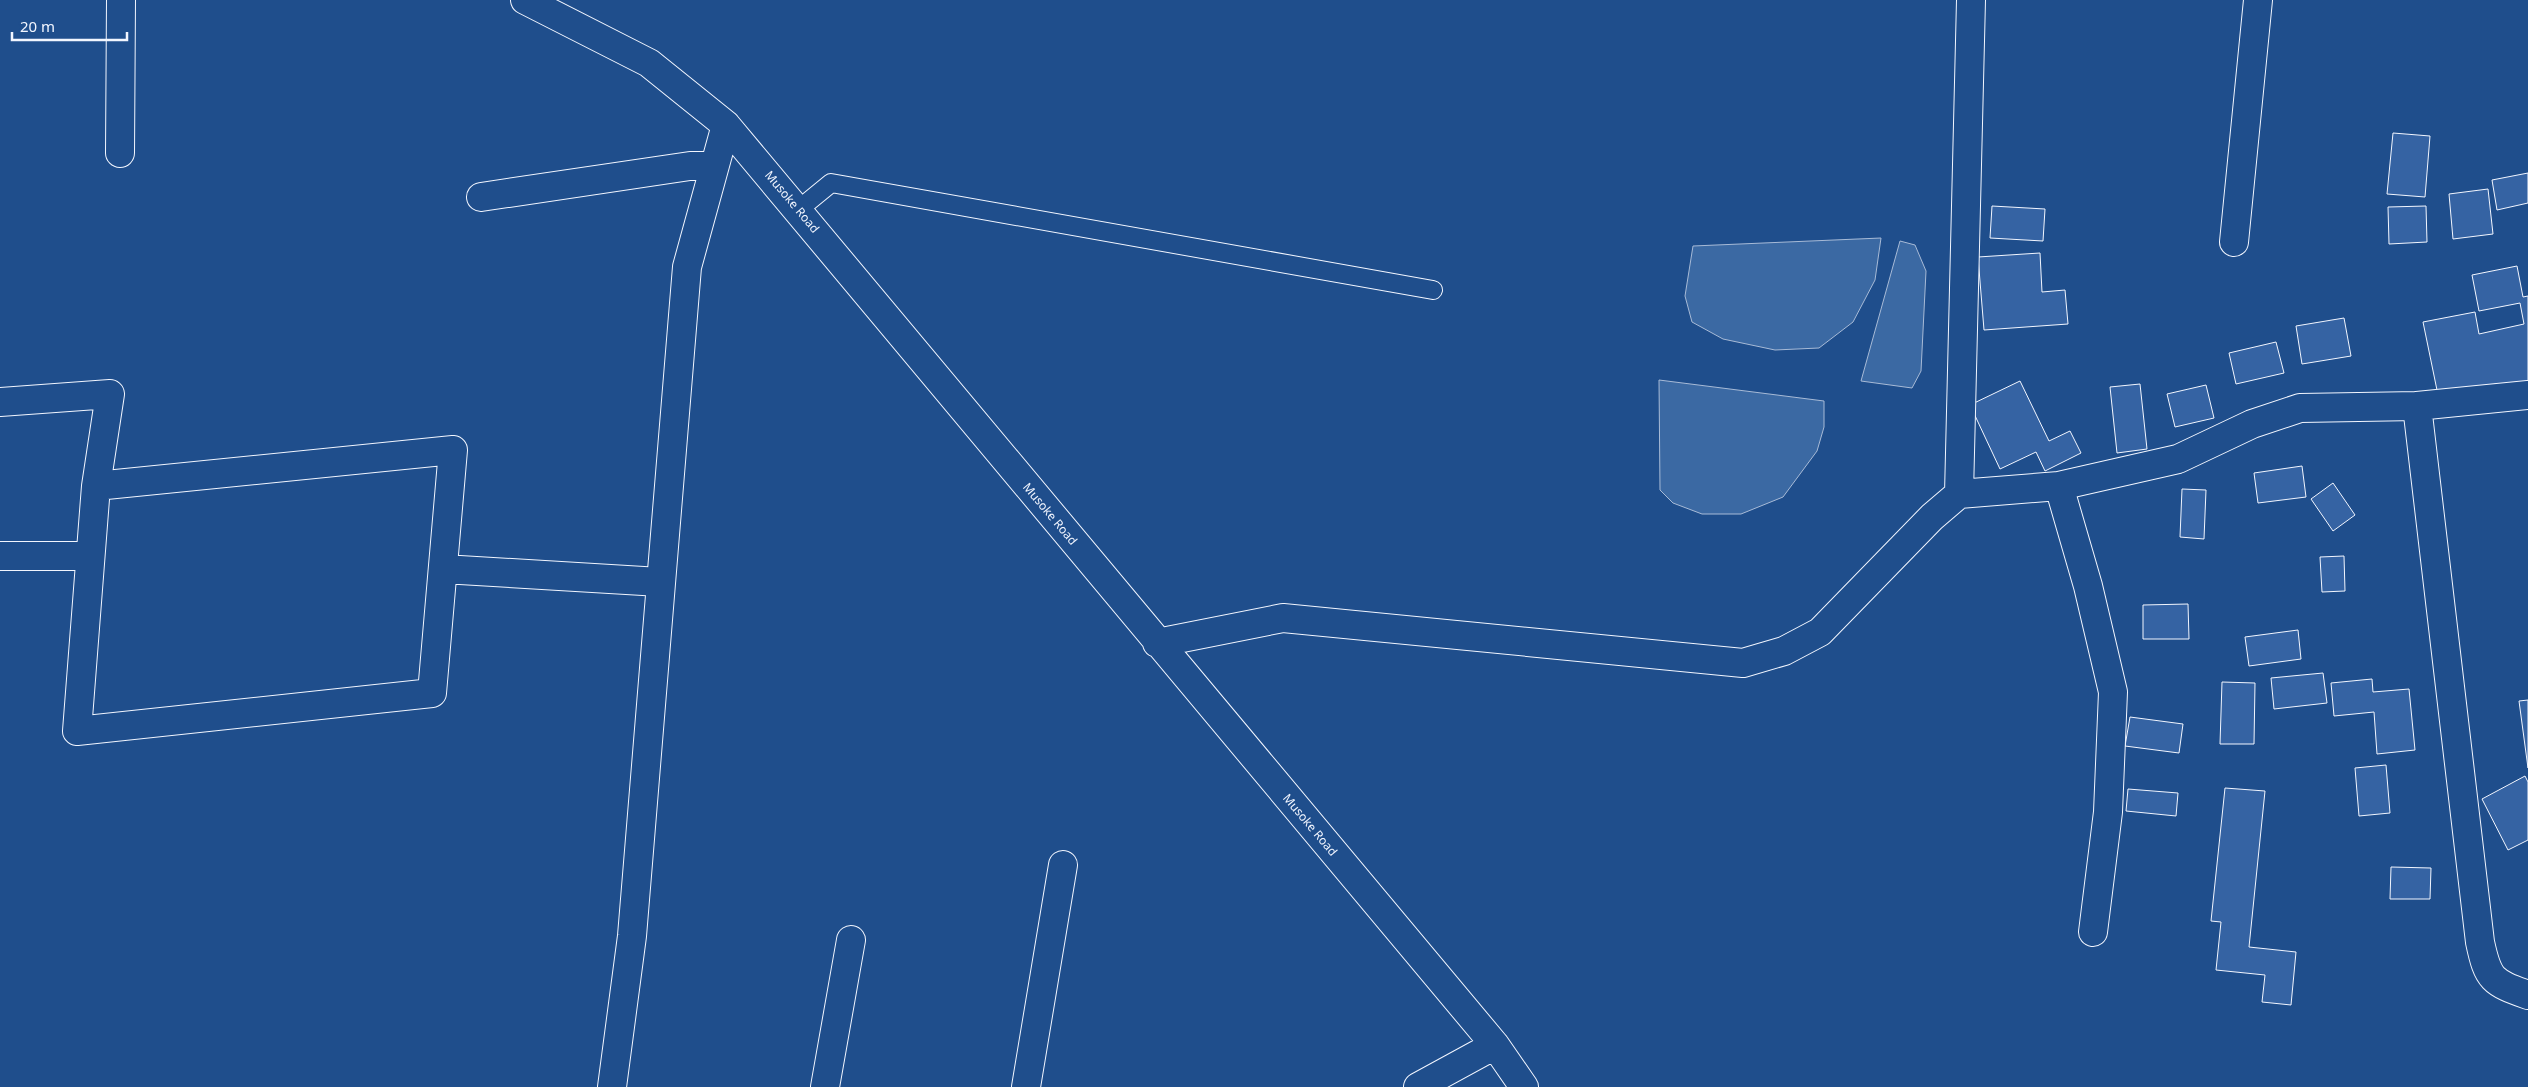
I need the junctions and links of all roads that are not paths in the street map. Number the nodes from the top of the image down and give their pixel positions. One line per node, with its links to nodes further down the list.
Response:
1 (121, 0): 6 (street)
2 (526, 0): 5 (street, Musoke Road)
3 (1971, 0): 17 (street)
4 (2258, 0): 10 (street)
5 (726, 125): 7 (street); 9 (street, Musoke Road)
6 (120, 153)
7 (714, 166): 8 (street); 21 (street)
8 (481, 197)
9 (798, 210): 11 (lane); 22 (street, Musoke Road)
10 (2234, 242)
11 (1433, 290)
12 (2528, 395): 14 (street)
13 (0, 402): 15 (street)
14 (2417, 406): 16 (street); 26 (street)
15 (96, 486): 19 (street); 20 (street)
16 (2059, 486): 17 (street); 24 (street)
17 (1959, 494): 22 (street)
18 (0, 556): 19 (street)
19 (90, 556): 20 (street)
20 (442, 569): 21 (street)
21 (660, 582): 28 (street)
22 (1157, 643): 27 (street, Musoke Road)
23 (1063, 866): 30 (street)
24 (2093, 932)
25 (851, 940): 29 (street)
26 (2528, 995)
27 (1495, 1045): 31 (street); 32 (street, Musoke Road)
28 (612, 1087)
29 (824, 1087)
30 (1026, 1087)
31 (1418, 1087)
32 (1524, 1087)

